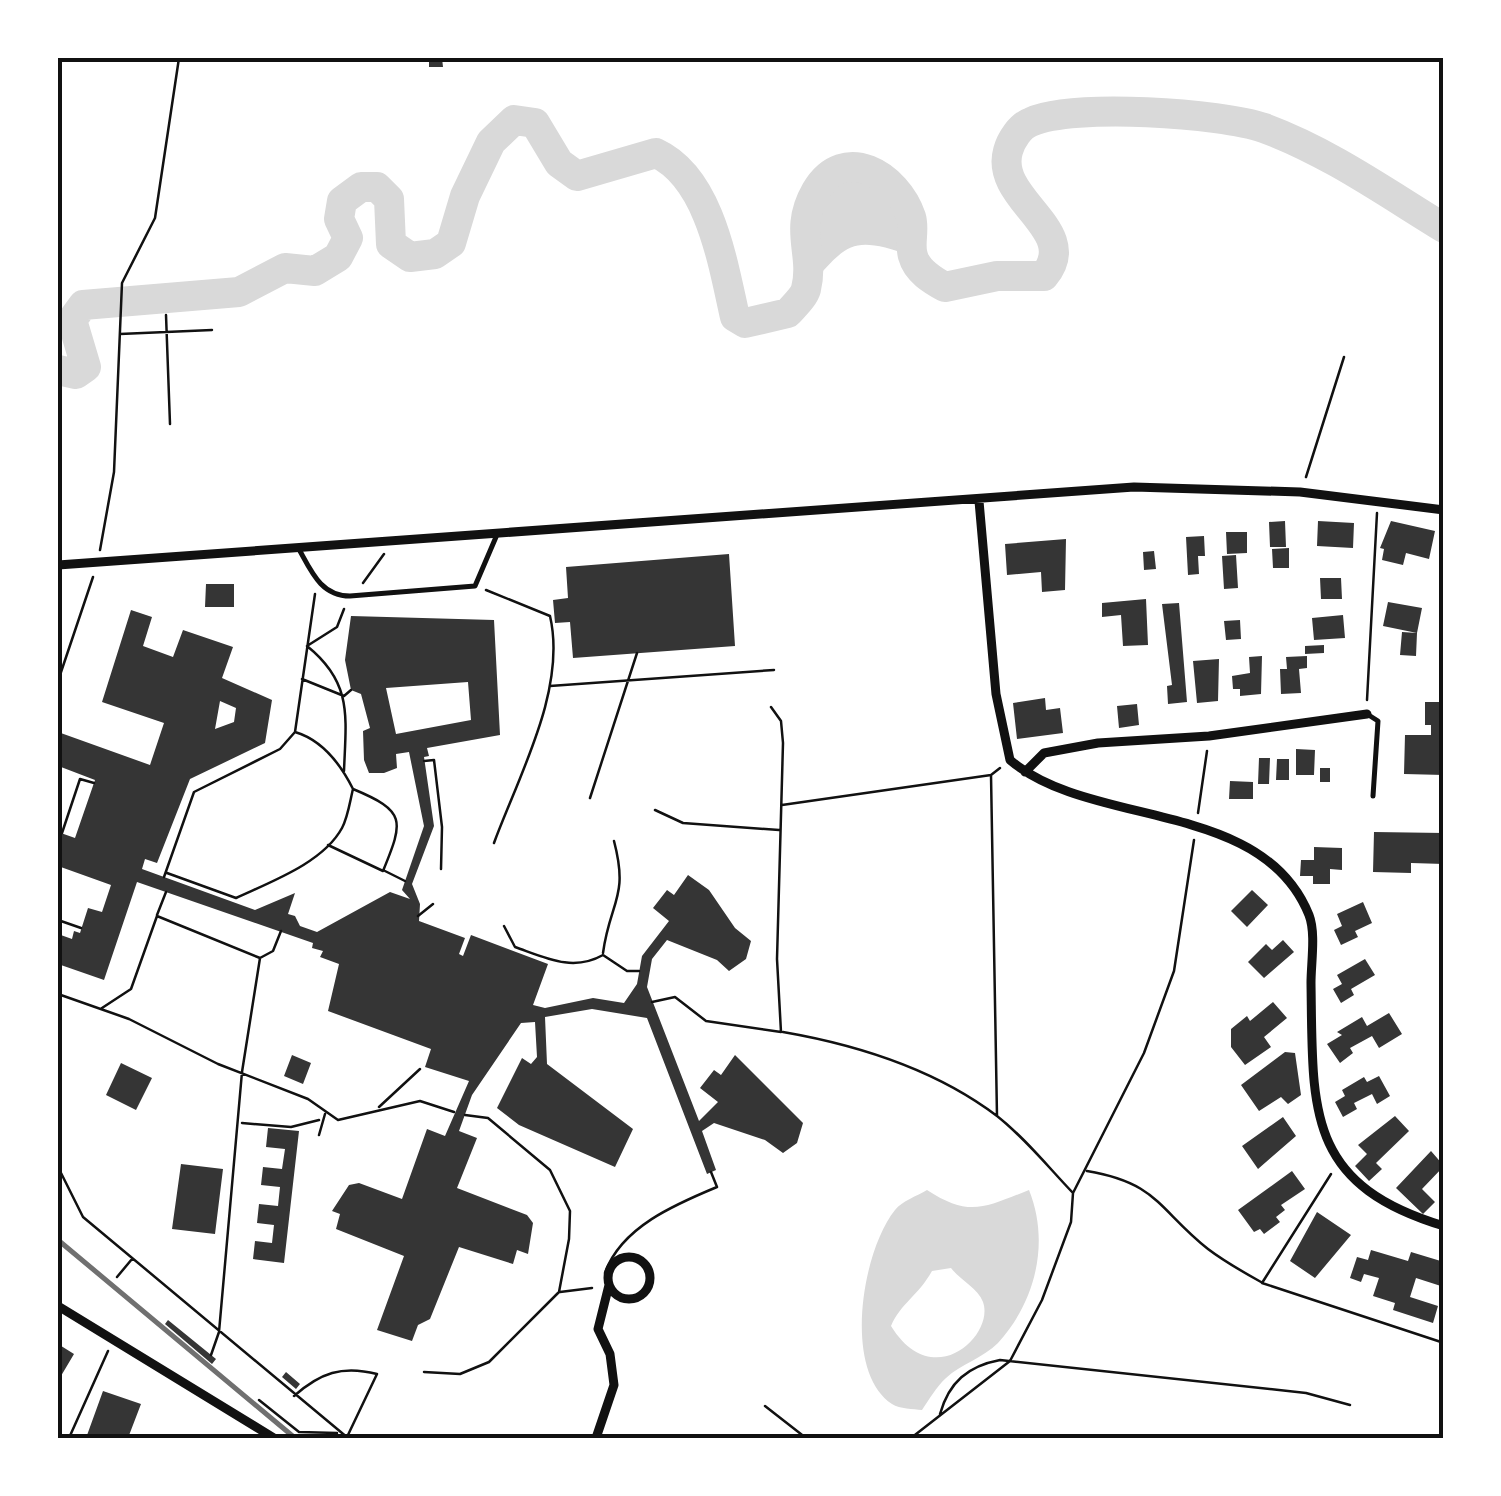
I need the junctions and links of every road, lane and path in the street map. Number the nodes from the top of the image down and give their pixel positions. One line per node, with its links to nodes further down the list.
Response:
1 (179, 58): 5 (path)
2 (166, 316): 4 (path)
3 (212, 330): 4 (path)
4 (166, 333): 5 (path); 7 (path)
5 (120, 334): 14 (path)
6 (1344, 356): 8 (path)
7 (170, 424)
8 (1300, 492): 9 (street); 10 (street)
9 (978, 501): 12 (street); 31 (street)
10 (1378, 502): 11 (street); 28 (path)
11 (1444, 510)
12 (496, 537): 13 (street); 17 (lane)
13 (300, 551): 14 (street); 16 (lane)
14 (97, 564): 15 (street); 23 (path)
15 (58, 565)
16 (317, 582): 17 (lane); 18 (path)
17 (475, 586): 24 (path)
18 (307, 646): 21 (path); 26 (path)
19 (637, 654): 22 (path)
20 (774, 670): 22 (path)
21 (301, 678): 26 (path); 29 (path)
22 (628, 680): 24 (path); 39 (path)
23 (58, 682)
24 (548, 686): 47 (path)
25 (351, 690): 26 (path)
26 (344, 696): 33 (path)
27 (770, 707): 40 (path)
28 (1366, 714): 30 (street); 38 (lane)
29 (295, 732): 33 (path); 46 (path)
30 (1209, 736): 34 (street); 42 (path)
31 (1010, 760): 34 (street); 35 (path)
32 (424, 761): 48 (path)
33 (344, 771): 37 (path)
34 (1025, 772): 42 (street)
35 (991, 775): 40 (path); 72 (path)
36 (94, 784): 44 (path)
37 (353, 790): 46 (path); 49 (path)
38 (1373, 796)
39 (590, 798)
40 (780, 805): 43 (path)
41 (655, 810): 43 (path)
42 (1196, 828): 76 (street); 78 (path)
43 (781, 830): 65 (path)
44 (62, 833)
45 (614, 841): 59 (path)
46 (328, 844): 49 (path)
47 (494, 844)
48 (441, 869)
49 (383, 871): 50 (path)
50 (405, 880)
51 (166, 892): 53 (path)
52 (433, 904): 54 (path)
53 (157, 916): 60 (path); 64 (path)
54 (418, 916)
55 (58, 920): 57 (path)
56 (504, 926): 59 (path)
57 (81, 928)
58 (281, 931): 60 (path)
59 (602, 955): 61 (path)
60 (260, 958): 67 (path)
61 (639, 971)
62 (58, 994): 64 (path)
63 (652, 1002): 65 (path)
64 (101, 1009): 67 (path)
65 (781, 1032): 72 (path)
66 (420, 1068): 68 (path)
67 (242, 1072): 70 (path); 74 (path)
68 (378, 1108): 69 (path); 70 (path)
69 (454, 1112)
70 (324, 1114): 73 (path)
71 (465, 1115): 87 (path)
72 (997, 1116): 80 (path)
73 (319, 1120): 74 (path); 75 (path)
74 (239, 1122): 89 (path)
75 (319, 1135)
76 (1338, 1164): 81 (street); 85 (path)
77 (58, 1167): 82 (path)
78 (1085, 1170): 80 (path); 85 (path)
79 (711, 1172): 83 (path)
80 (1073, 1194): 93 (path)
81 (1444, 1226)
82 (132, 1259): 84 (path); 89 (path)
83 (604, 1274)
84 (117, 1277)
85 (1262, 1282): 91 (path)
86 (605, 1286): 86 (street); 87 (path); 104 (street)
87 (559, 1292): 94 (path)
88 (58, 1306): 90 (street)
89 (219, 1332): 92 (path); 95 (path)
90 (114, 1341): 101 (path); 102 (street)
91 (1444, 1343)
92 (211, 1355)
93 (1010, 1361): 98 (path); 99 (path); 99 (path)
94 (424, 1372)
95 (294, 1396): 100 (path); 103 (path)
96 (259, 1400): 100 (path)
97 (765, 1406): 105 (path)
98 (1350, 1406)
99 (940, 1415): 106 (path)
100 (338, 1433): 103 (path)
101 (69, 1438)
102 (274, 1438)
103 (347, 1438)
104 (596, 1438)
105 (806, 1438)
106 (911, 1438)

